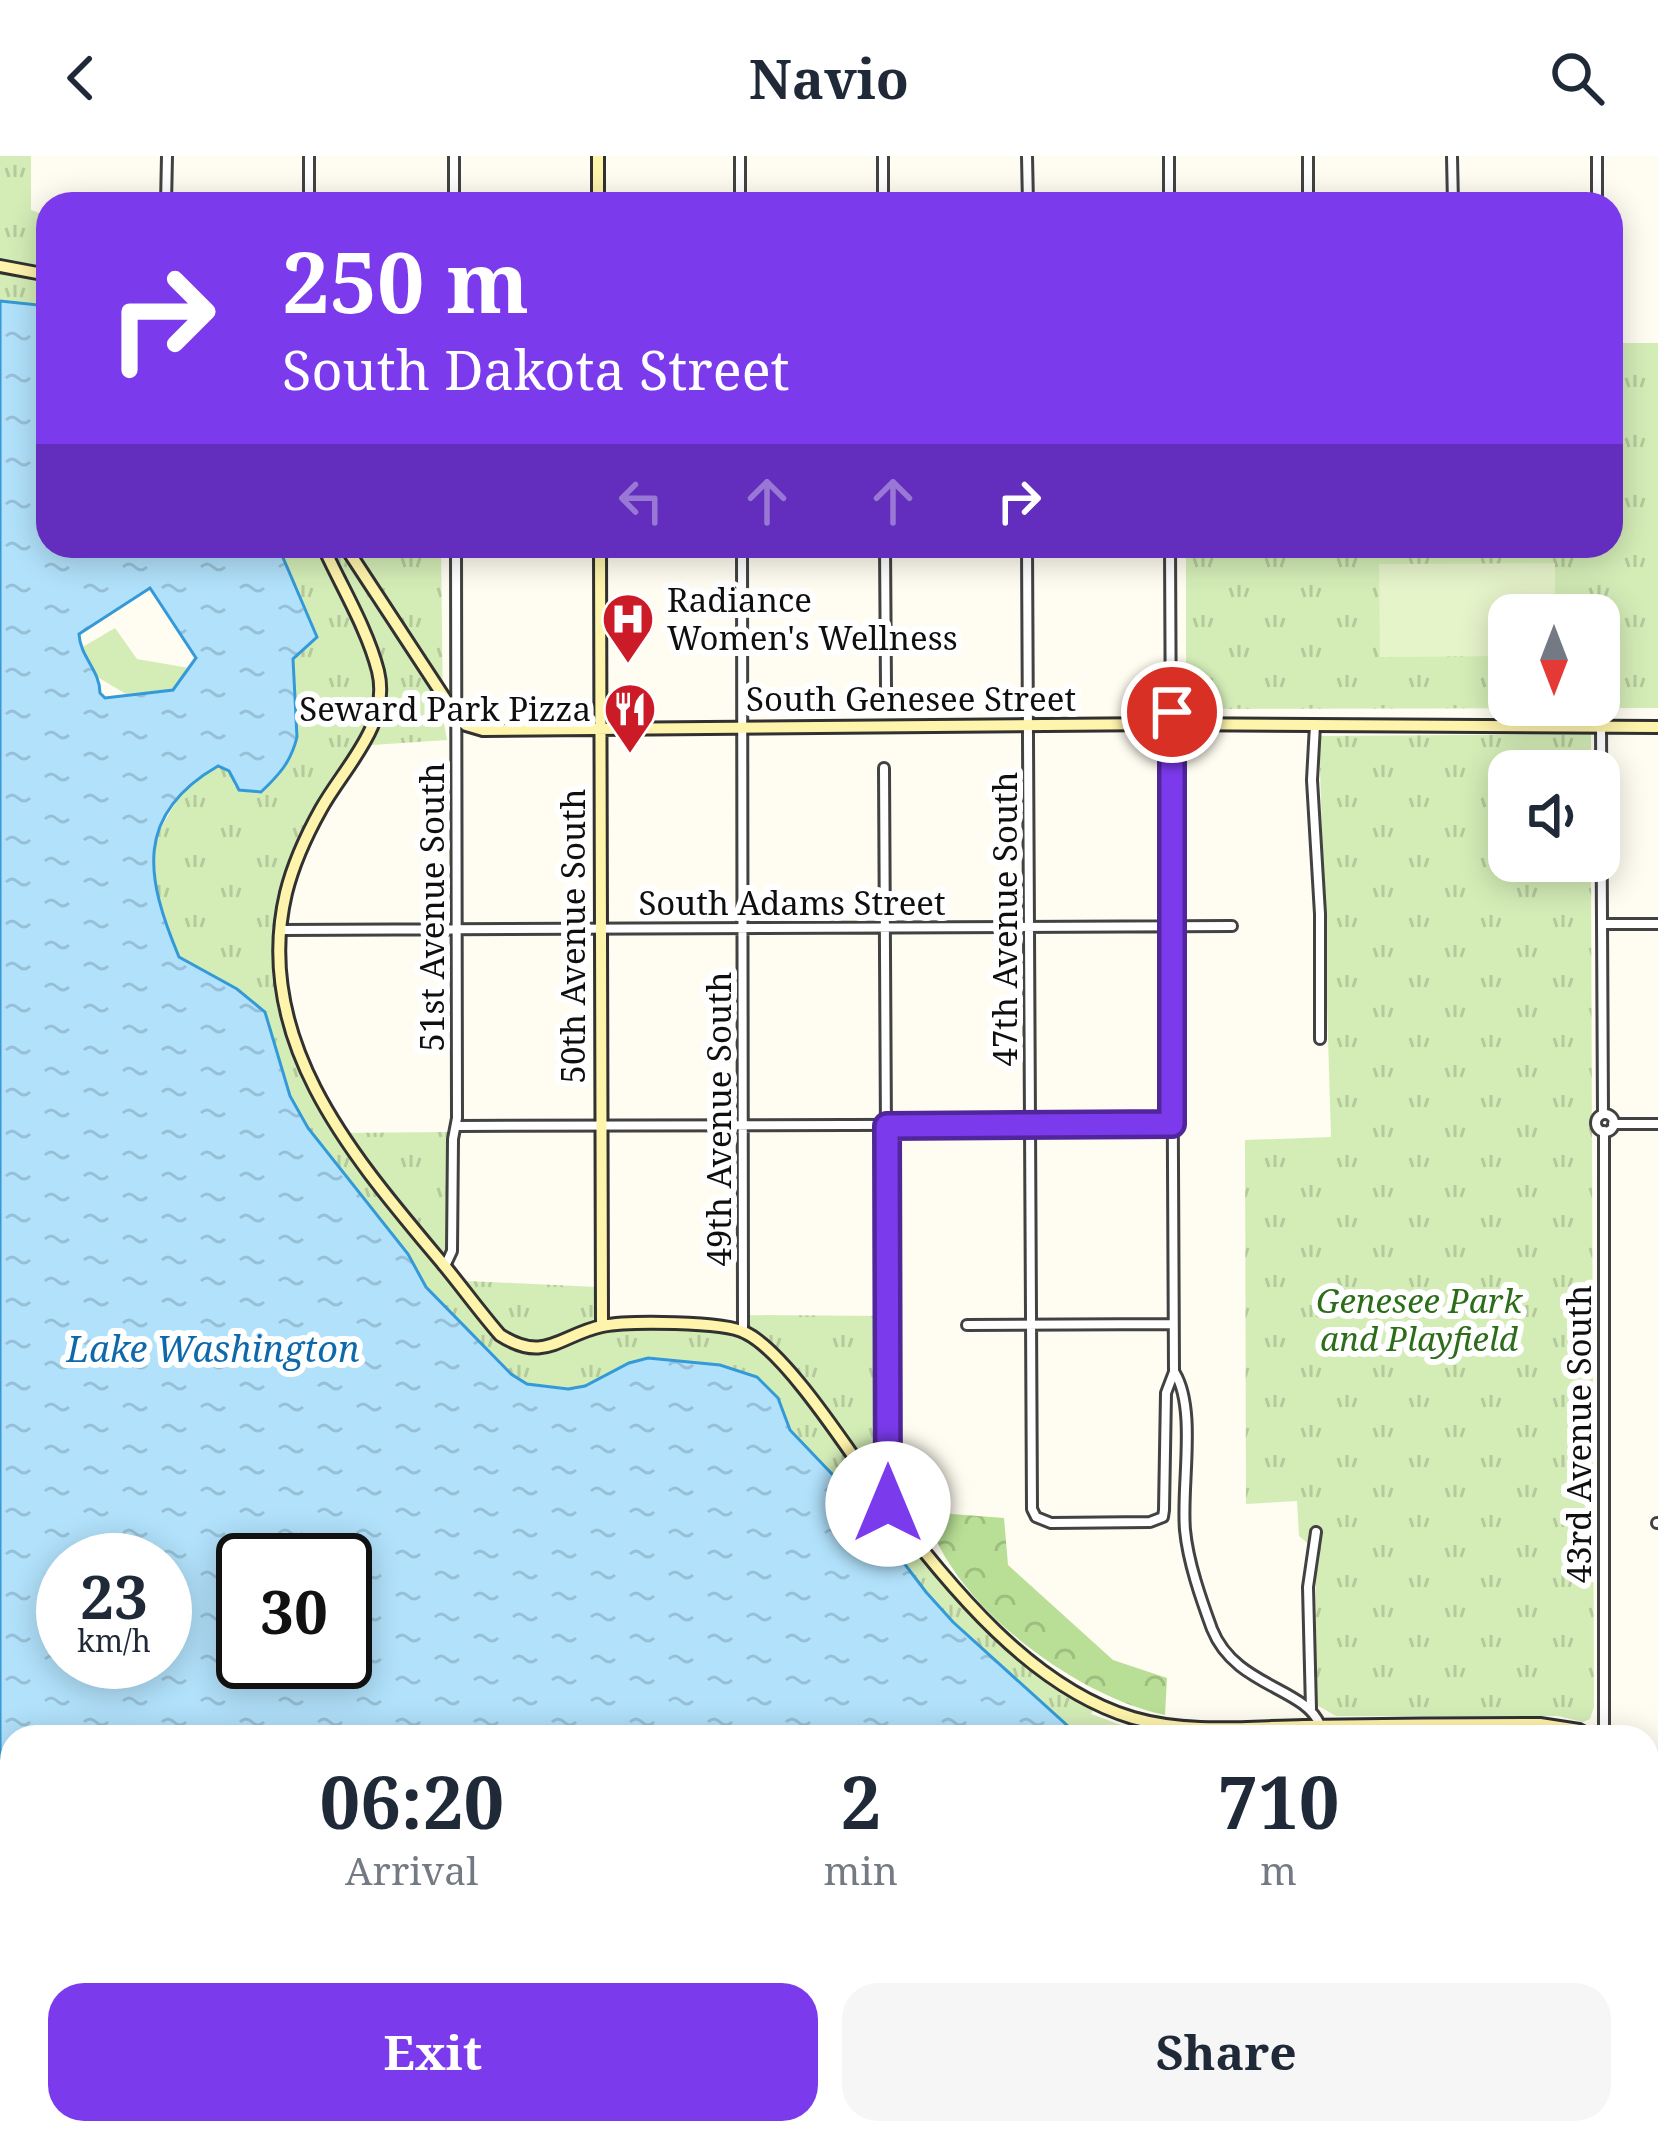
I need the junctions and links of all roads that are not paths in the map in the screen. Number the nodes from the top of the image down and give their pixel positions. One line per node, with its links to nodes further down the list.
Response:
1 (166, 156): 12 (street)
2 (309, 156): 13 (street)
3 (454, 156): 14 (street)
4 (598, 156): 15 (street)
5 (740, 156): 16 (street)
6 (883, 156): 17 (street)
7 (1027, 156): 18 (street)
8 (1168, 156): 19 (street)
9 (1308, 156): 20 (street)
10 (1452, 156): 21 (street)
11 (1597, 156): 22 (street)
12 (166, 192)
13 (310, 192)
14 (454, 192)
15 (598, 192)
16 (740, 192)
17 (883, 192)
18 (1028, 192)
19 (1168, 192)
20 (1308, 192)
21 (1453, 192)
22 (1597, 192)
23 (0, 266): 24 (street)
24 (36, 273)
25 (328, 558): 53 (street)
26 (353, 558): 34 (street)
27 (456, 558): 34 (street, 51st Avenue South)
28 (600, 558): 42 (street, 50th Avenue South)
29 (742, 558): 40 (street, 49th Avenue South)
30 (885, 558): 33 (street)
31 (1027, 558): 35 (street, 47th Avenue South)
32 (1170, 558): 36 (street)
33 (886, 687)
34 (457, 717): 42 (street, South Genesee Street); 52 (street, 51st Avenue South)
35 (1029, 724): 36 (street, South Genesee Street); 40 (street, South Genesee Street); 46 (street, 47th Avenue South)
36 (1172, 724): 37 (street, South Genesee Street); 47 (street)
37 (1315, 724): 38 (street, South Genesee Street); 54 (street)
38 (1488, 725)
39 (1601, 726): 41 (street, South Genesee Street); 44 (street)
40 (741, 727): 42 (street, South Genesee Street); 50 (street, 49th Avenue South)
41 (1658, 727)
42 (600, 728): 49 (street, 50th Avenue South)
43 (884, 768): 51 (street)
44 (1603, 924): 45 (street); 55 (street)
45 (1658, 924)
46 (1029, 926): 47 (street, South Adams Street); 51 (street, South Adams Street); 59 (street, 47th Avenue South)
47 (1172, 926): 48 (street, South Adams Street); 56 (street)
48 (1232, 926)
49 (599, 927): 50 (street, South Adams Street); 52 (street, South Adams Street); 63 (street, 50th Avenue South)
50 (742, 927): 51 (street, South Adams Street); 61 (street, 49th Avenue South)
51 (886, 927): 62 (street)
52 (456, 928): 53 (street, South Adams Street); 60 (street, 51st Avenue South)
53 (281, 930): 65 (street)
54 (1319, 1039)
55 (1603, 1114): 57 (street); 64 (street, 43rd Avenue South)
56 (1172, 1124): 59 (street); 67 (street)
57 (1613, 1124): 58 (street); 64 (street)
58 (1658, 1124)
59 (1030, 1125): 62 (street); 66 (street, 47th Avenue South)
60 (456, 1126): 63 (street); 65 (street, 51st Avenue South)
61 (744, 1126): 62 (street); 63 (street); 70 (street, 49th Avenue South)
62 (887, 1126): 72 (street)
63 (601, 1127): 69 (street, 50th Avenue South)
64 (1604, 1131): 79 (street, 43rd Avenue South)
65 (445, 1266): 69 (street)
66 (1030, 1324): 67 (street); 68 (street); 71 (street, 47th Avenue South)
67 (1173, 1324): 71 (street)
68 (967, 1325)
69 (602, 1326): 70 (street)
70 (743, 1331): 72 (street)
71 (1174, 1372): 74 (street)
72 (888, 1504): 75 (street)
73 (1316, 1532): 74 (street)
74 (1311, 1710): 76 (street)
75 (1177, 1725)
76 (1320, 1725)
77 (1430, 1725): 78 (street)
78 (1546, 1725)
79 (1604, 1725)

